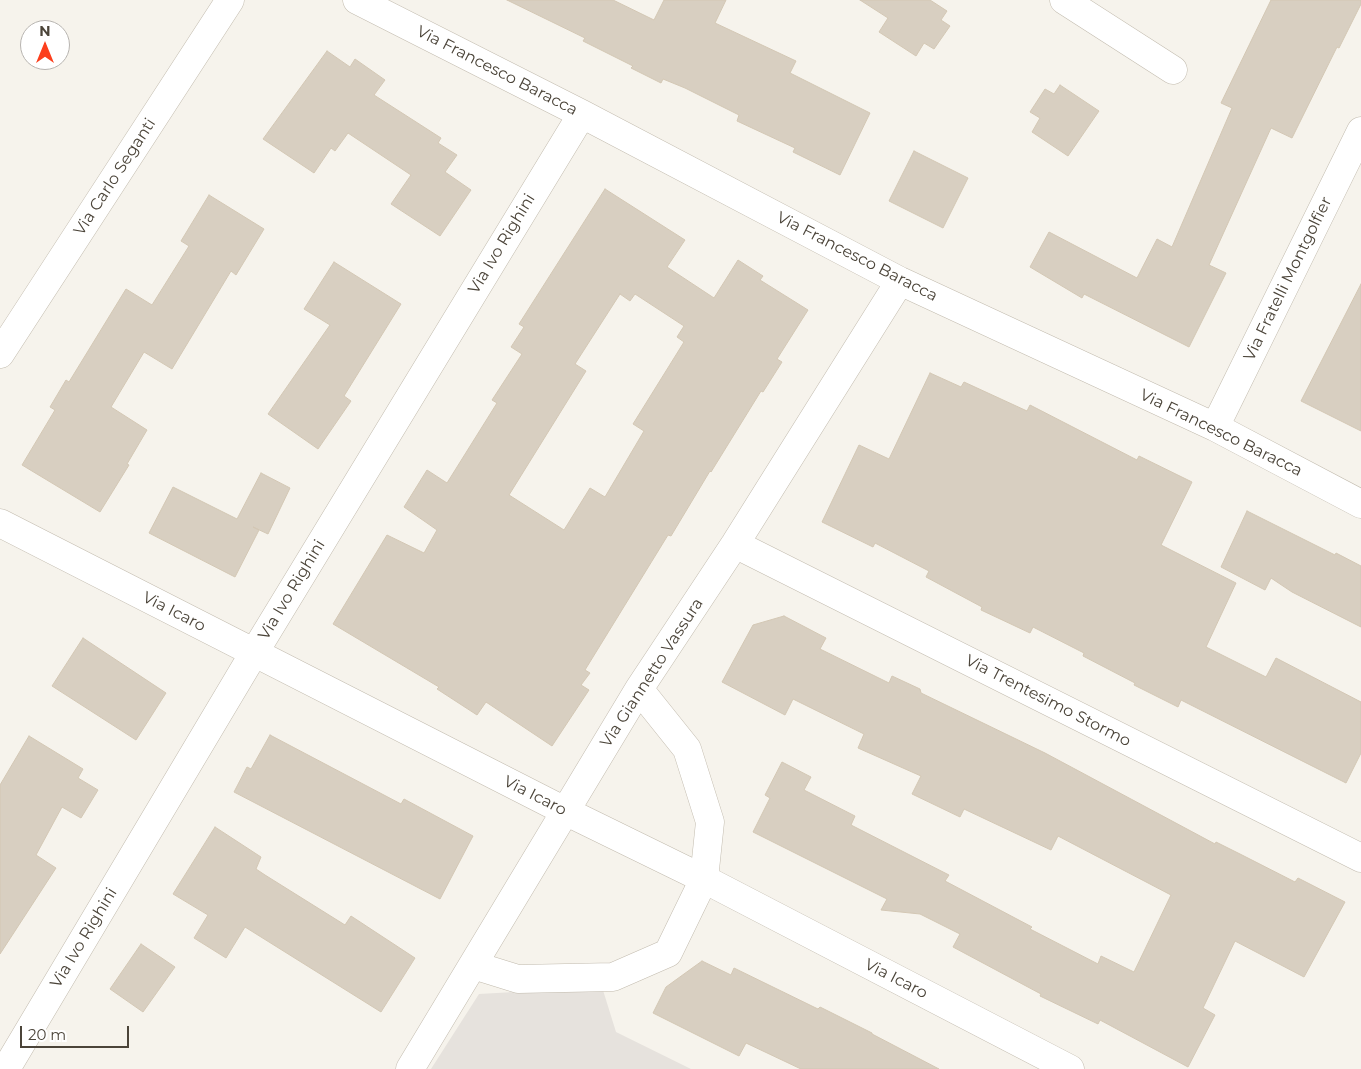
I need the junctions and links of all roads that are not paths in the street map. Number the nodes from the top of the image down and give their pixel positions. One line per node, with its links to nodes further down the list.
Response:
1 (230, 0): 8 (street, Via Carlo Seganti)
2 (357, 0): 5 (street, Via Francesco Baracca)
3 (1064, 0): 4 (street)
4 (1173, 70)
5 (582, 114): 7 (street, Via Francesco Baracca); 13 (street, Via Ivo Righini)
6 (1361, 131): 9 (street, Via Fratelli Montgolfier)
7 (900, 281): 9 (street, Via Francesco Baracca); 12 (street, Via Giannetto Vassura)
8 (0, 354)
9 (1215, 427): 10 (street, Via Francesco Baracca)
10 (1361, 504)
11 (0, 523): 13 (street, Via Icaro)
12 (735, 544): 14 (street, Via Giannetto Vassura); 16 (street, Via Trentesimo Stormo)
13 (254, 653): 15 (street, Via Icaro); 19 (street, Via Ivo Righini)
14 (639, 689): 15 (street, Via Giannetto Vassura); 17 (street)
15 (565, 811): 17 (street, Via Icaro); 18 (street, Via Giannetto Vassura)
16 (1361, 858)
17 (704, 879): 18 (street); 21 (street, Via Icaro)
18 (473, 965): 20 (street, Via Giannetto Vassura)
19 (6, 1069)
20 (410, 1069)
21 (1070, 1069)

